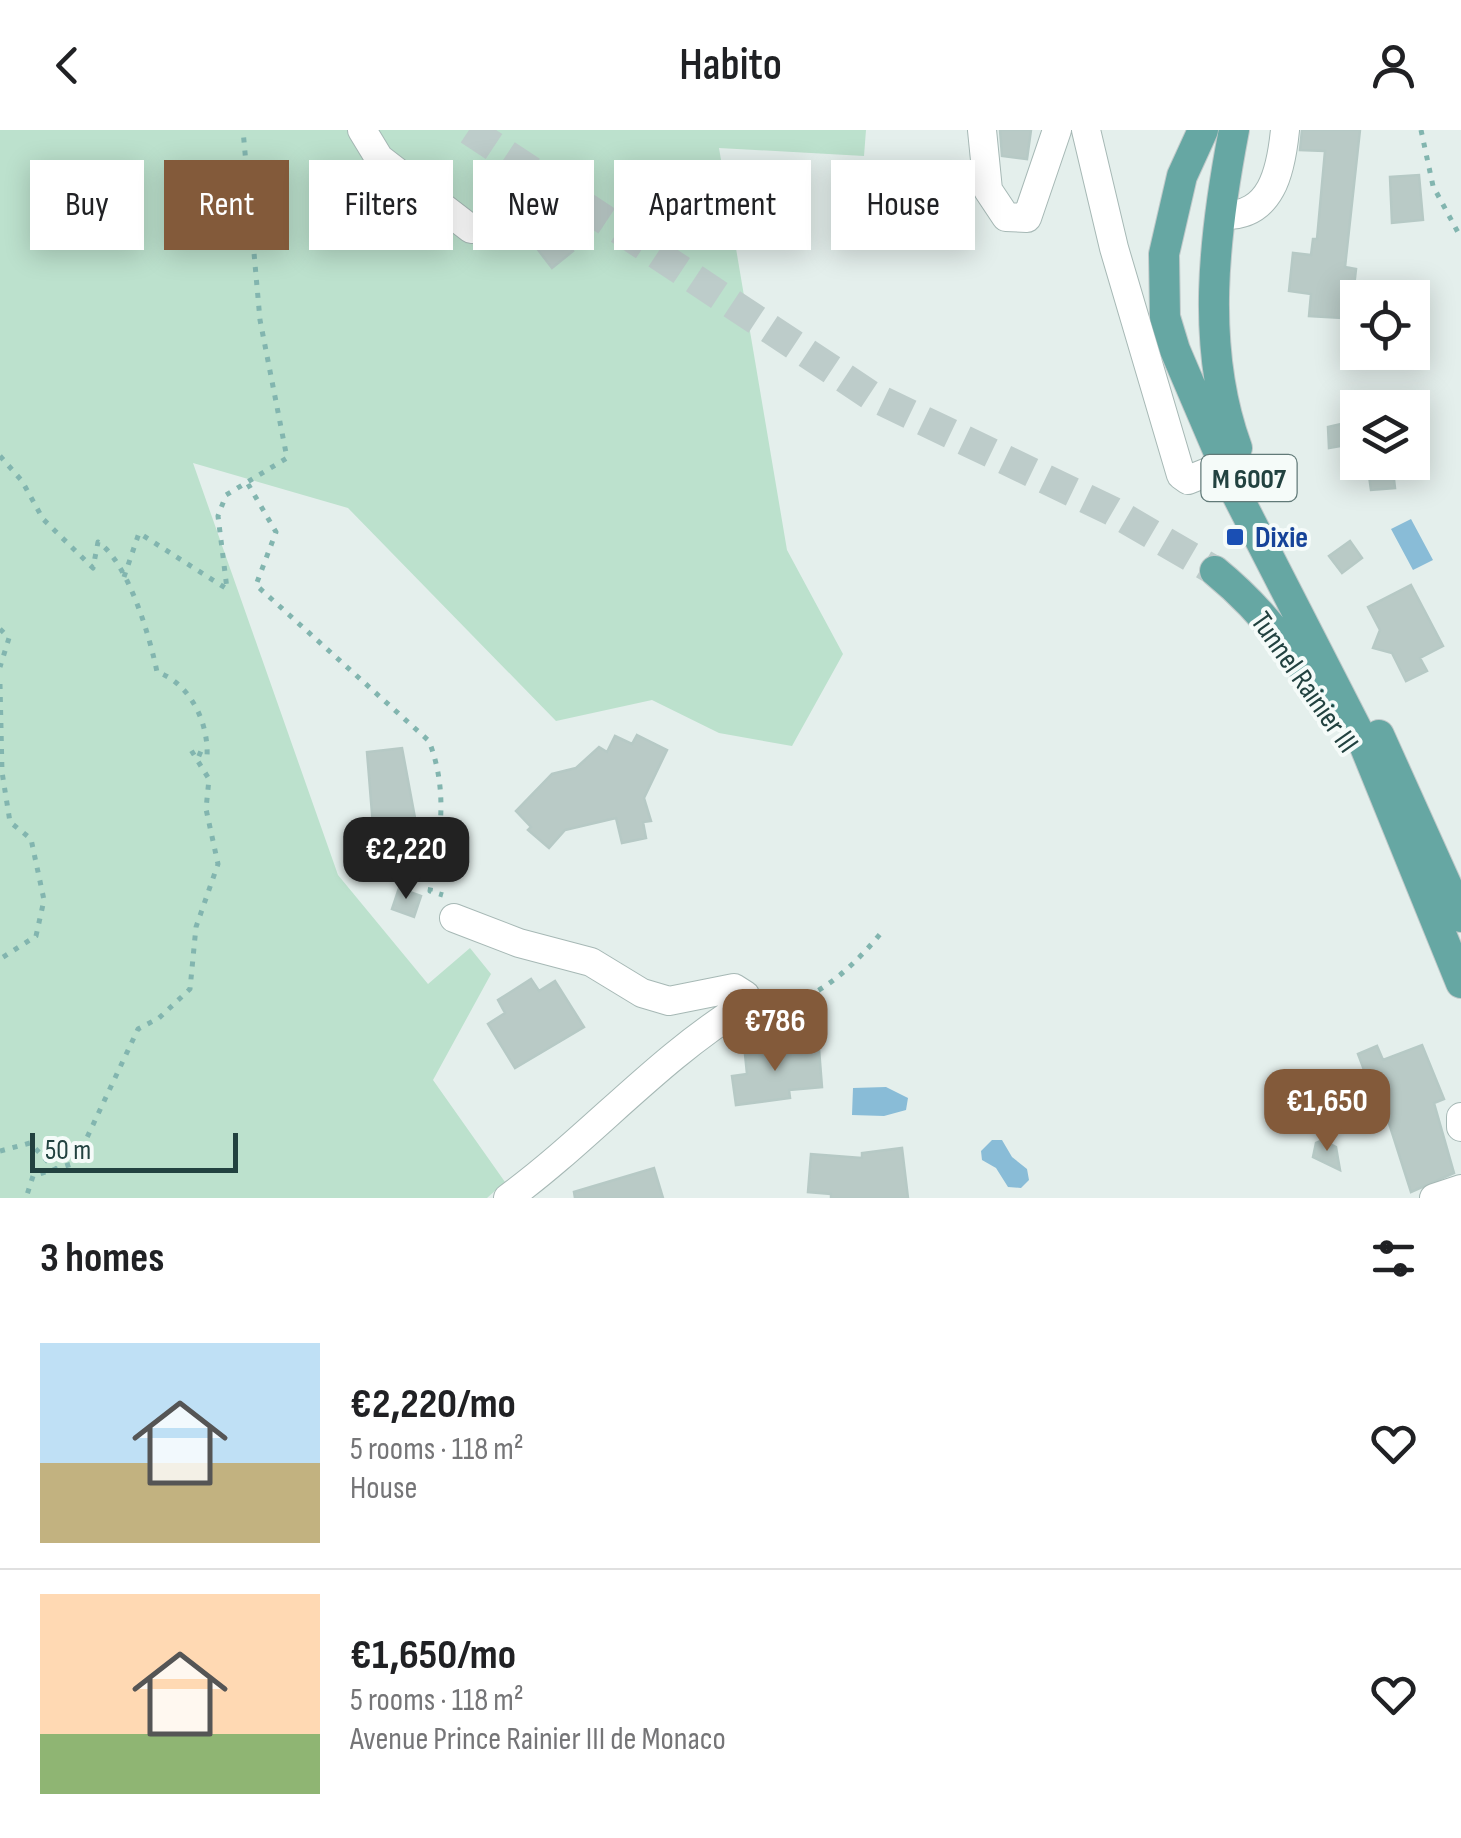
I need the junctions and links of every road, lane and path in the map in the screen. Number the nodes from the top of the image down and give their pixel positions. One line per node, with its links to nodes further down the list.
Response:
1 (243, 130): 18 (path)
2 (362, 130): 12 (street)
3 (982, 130): 4 (street)
4 (1057, 130)
5 (1086, 130): 17 (street)
6 (1203, 130): 11 (main road, M 6007)
7 (1234, 130): 10 (main road, M 6007)
8 (1285, 130): 10 (street)
9 (1421, 130): 13 (path)
10 (1221, 216): 11 (main road); 15 (main road, M 6007)
11 (1167, 226): 14 (main road, M 6007)
12 (470, 230)
13 (1461, 238)
14 (1162, 276): 15 (main road); 17 (main road, M 6007)
15 (1216, 286): 26 (main road, M 6007)
16 (0, 456): 20 (path)
17 (1223, 466): 24 (main road, M 6007)
18 (248, 484): 20 (path); 25 (path)
19 (1215, 571): 24 (main road, Tunnel Rainier III)
20 (124, 577): 35 (path)
21 (0, 629): 22 (path)
22 (0, 667)
23 (0, 684): 29 (path)
24 (1386, 802): 30 (main road, M 6007)
25 (430, 891)
26 (1461, 917)
27 (454, 918): 38 (street)
28 (882, 934): 31 (path)
29 (0, 959)
30 (1461, 983)
31 (784, 1006)
32 (1461, 1117): 33 (street)
33 (1461, 1127)
34 (0, 1150): 35 (path)
35 (55, 1169): 37 (path)
36 (1461, 1189): 39 (street)
37 (26, 1198)
38 (508, 1198)
39 (1434, 1198)

